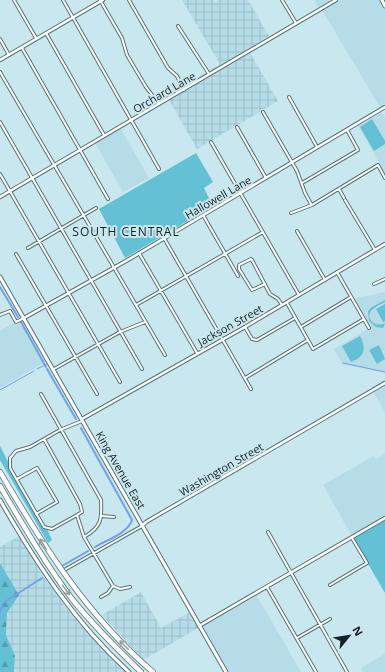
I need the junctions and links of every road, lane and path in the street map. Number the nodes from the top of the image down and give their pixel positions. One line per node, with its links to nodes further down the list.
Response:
1 (14, 0): 13 (street)
2 (63, 0): 9 (street)
3 (101, 0): 9 (street); 22 (street)
4 (129, 0): 20 (street)
5 (282, 0): 10 (street)
6 (336, 0): 10 (street, Orchard Lane)
7 (382, 0): 8 (main road)
8 (385, 5)
9 (73, 18): 12 (street); 25 (street)
10 (296, 23): 19 (street, Orchard Lane)
11 (178, 26): 19 (street)
12 (46, 33): 13 (street); 29 (street)
13 (36, 38): 15 (street)
14 (0, 39): 16 (street)
15 (21, 47): 16 (street); 32 (street)
16 (9, 54): 17 (street)
17 (0, 60)
18 (0, 72): 34 (street)
19 (209, 74): 20 (street, Orchard Lane)
20 (184, 90): 22 (street, Orchard Lane)
21 (289, 97): 31 (street)
22 (159, 104): 25 (street, Orchard Lane)
23 (385, 108): 28 (street, Hallowell Lane)
24 (263, 112): 33 (street)
25 (132, 120): 29 (street, Orchard Lane); 35 (street)
26 (0, 122): 37 (street)
27 (237, 127): 38 (street)
28 (347, 130): 31 (street, Hallowell Lane); 40 (street)
29 (104, 135): 32 (street, Orchard Lane)
30 (211, 142): 43 (street)
31 (317, 147): 33 (street, Hallowell Lane)
32 (79, 150): 34 (street, Orchard Lane); 45 (street)
33 (292, 163): 38 (street, Hallowell Lane); 40 (street)
34 (54, 165): 37 (street, Orchard Lane); 50 (street)
35 (159, 169)
36 (0, 174): 42 (street)
37 (32, 178): 42 (street, Orchard Lane); 51 (street)
38 (266, 178): 43 (street, Hallowell Lane)
39 (385, 178): 41 (street)
40 (301, 183): 46 (street)
41 (339, 189): 46 (street); 58 (street)
42 (10, 191): 44 (street, Orchard Lane); 55 (street)
43 (241, 193): 49 (street, Hallowell Lane); 53 (street)
44 (0, 197)
45 (108, 200)
46 (312, 205): 48 (street)
47 (96, 208): 50 (street)
48 (291, 213)
49 (203, 215): 54 (street, Hallowell Lane); 61 (street)
50 (83, 216): 51 (street); 62 (street)
51 (61, 228): 55 (street); 68 (street)
52 (297, 231): 69 (street)
53 (263, 232): 61 (street); 74 (street)
54 (164, 238): 59 (street, Hallowell Lane); 64 (street)
55 (38, 241): 57 (street); 73 (street)
56 (385, 244): 58 (street, Jackson Street)
57 (28, 248)
58 (375, 250): 63 (street, Jackson Street)
59 (139, 253): 62 (street, Hallowell Lane); 72 (street)
60 (16, 254): 79 (street)
61 (225, 254): 64 (street); 65 (street)
62 (114, 268): 68 (street, Hallowell Lane); 77 (street)
63 (337, 272): 69 (street, Jackson Street); 75 (street)
64 (186, 276): 72 (street); 89 (street)
65 (238, 276)
66 (0, 277): 81 (main road, King Avenue East)
67 (385, 279): 71 (street)
68 (91, 280): 73 (street, Hallowell Lane); 88 (street)
69 (325, 280): 74 (street, Jackson Street)
70 (265, 284): 70 (street); 78 (street)
71 (374, 284)
72 (161, 291): 77 (street); 92 (street)
73 (69, 293): 79 (street, Hallowell Lane); 91 (street)
74 (299, 295): 76 (street, Jackson Street)
75 (352, 297): 83 (street); 86 (street)
76 (287, 303): 78 (street, Jackson Street); 82 (street)
77 (136, 305): 84 (street)
78 (282, 305): 85 (street, Jackson Street)
79 (46, 306): 81 (street, Hallowell Lane); 94 (street)
80 (0, 315): 81 (street, Hallowell Lane)
81 (24, 318): 95 (main road, King Avenue East)
82 (295, 318): 85 (street); 86 (street)
83 (364, 319): 87 (street); 90 (street)
84 (145, 322): 88 (street); 93 (street)
85 (245, 327): 89 (street, Jackson Street)
86 (300, 327): 90 (street)
87 (369, 328)
88 (120, 332): 91 (street); 96 (street)
89 (223, 339): 92 (street, Jackson Street); 97 (street)
90 (308, 340): 97 (street)
91 (98, 345): 94 (street); 98 (street)
92 (197, 353): 103 (street, Jackson Street)
93 (165, 355)
94 (75, 357): 95 (street); 102 (street)
95 (54, 369): 103 (main road, King Avenue East)
96 (142, 369)
97 (245, 378): 100 (street)
98 (120, 382)
99 (385, 383): 115 (street, Washington Street)
100 (251, 389)
101 (40, 394): 104 (street)
102 (97, 394)
103 (83, 420): 104 (street, Jackson Street); 115 (main road, King Avenue East)
104 (60, 430): 105 (street, Jackson Street); 112 (street)
105 (44, 439): 107 (street, Jackson Street); 111 (street)
106 (0, 472): 133 (highway, one-way to 106)
107 (17, 479): 110 (street); 110 (street)
108 (0, 486): 132 (highway, one-way to 132)
109 (0, 500): 131 (main road)
110 (36, 514): 111 (street)
111 (77, 515): 117 (street)
112 (102, 516): 113 (street); 117 (street)
113 (114, 517)
114 (385, 518): 118 (street)
115 (143, 525): 119 (street, Washington Street); 129 (main road, King Avenue East)
116 (268, 532): 121 (street)
117 (84, 538): 119 (street)
118 (352, 538): 121 (street); 122 (street)
119 (94, 554): 120 (street, Washington Street); 123 (street)
120 (66, 569)
121 (291, 573): 125 (street); 128 (street)
122 (330, 585)
123 (113, 586): 124 (street); 126 (street)
124 (130, 586)
125 (267, 587): 129 (street); 130 (street)
126 (101, 597)
127 (330, 619): 128 (street)
128 (320, 625): 130 (street); 136 (street)
129 (200, 626): 134 (main road, King Avenue East)
130 (296, 638): 135 (street)
131 (129, 672)
132 (141, 672)
133 (153, 672)
134 (226, 672)
135 (316, 672)
136 (347, 672)

